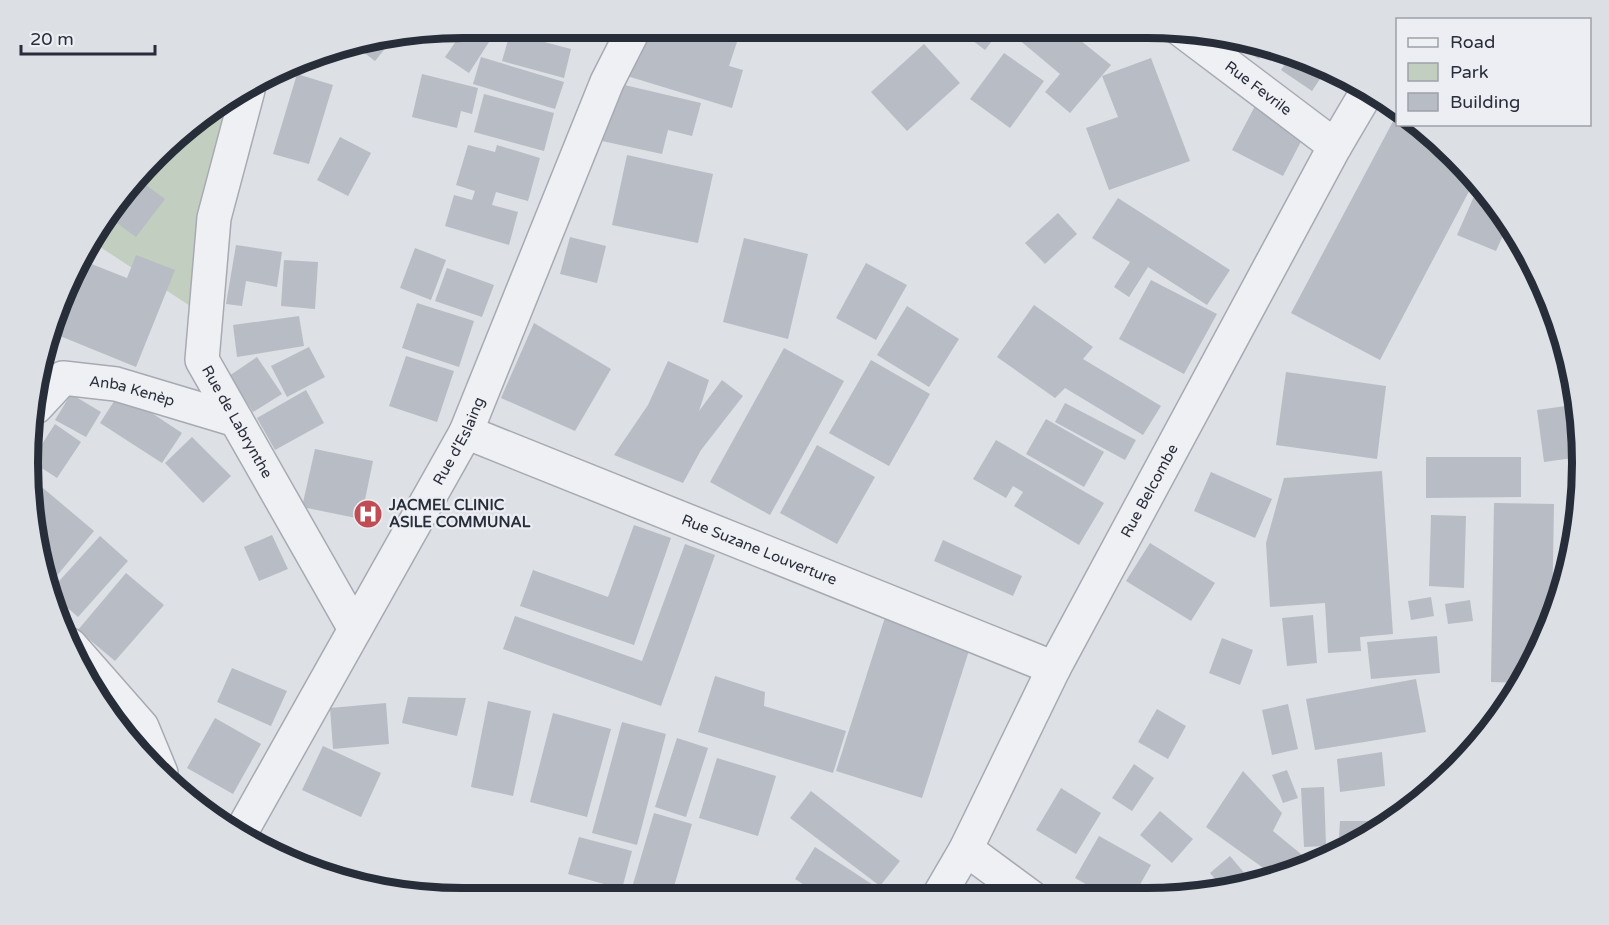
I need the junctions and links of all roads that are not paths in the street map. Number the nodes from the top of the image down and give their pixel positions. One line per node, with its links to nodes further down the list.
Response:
1 (629, 38): 8 (street, Rue d'Eslaing)
2 (1195, 40): 5 (street, Rue Fevrile)
3 (246, 96): 7 (street, Rue de Labrynthe)
4 (1364, 97): 5 (street, Rue Belcombe)
5 (1335, 146): 11 (street, Rue Belcombe)
6 (42, 401): 7 (street, Anba Kenèp)
7 (236, 420): 9 (street, Rue de Labrynthe)
8 (466, 432): 9 (street, Rue d'Eslaing); 11 (street, Rue Suzane Louverture)
9 (355, 629): 13 (street, Rue d'Eslaing)
10 (91, 668): 12 (street)
11 (1054, 668): 14 (street, Rue Belcombe)
12 (153, 753)
13 (244, 827)
14 (966, 849): 15 (street, Rue Belcombe); 16 (street)
15 (943, 888)
16 (1019, 888)

